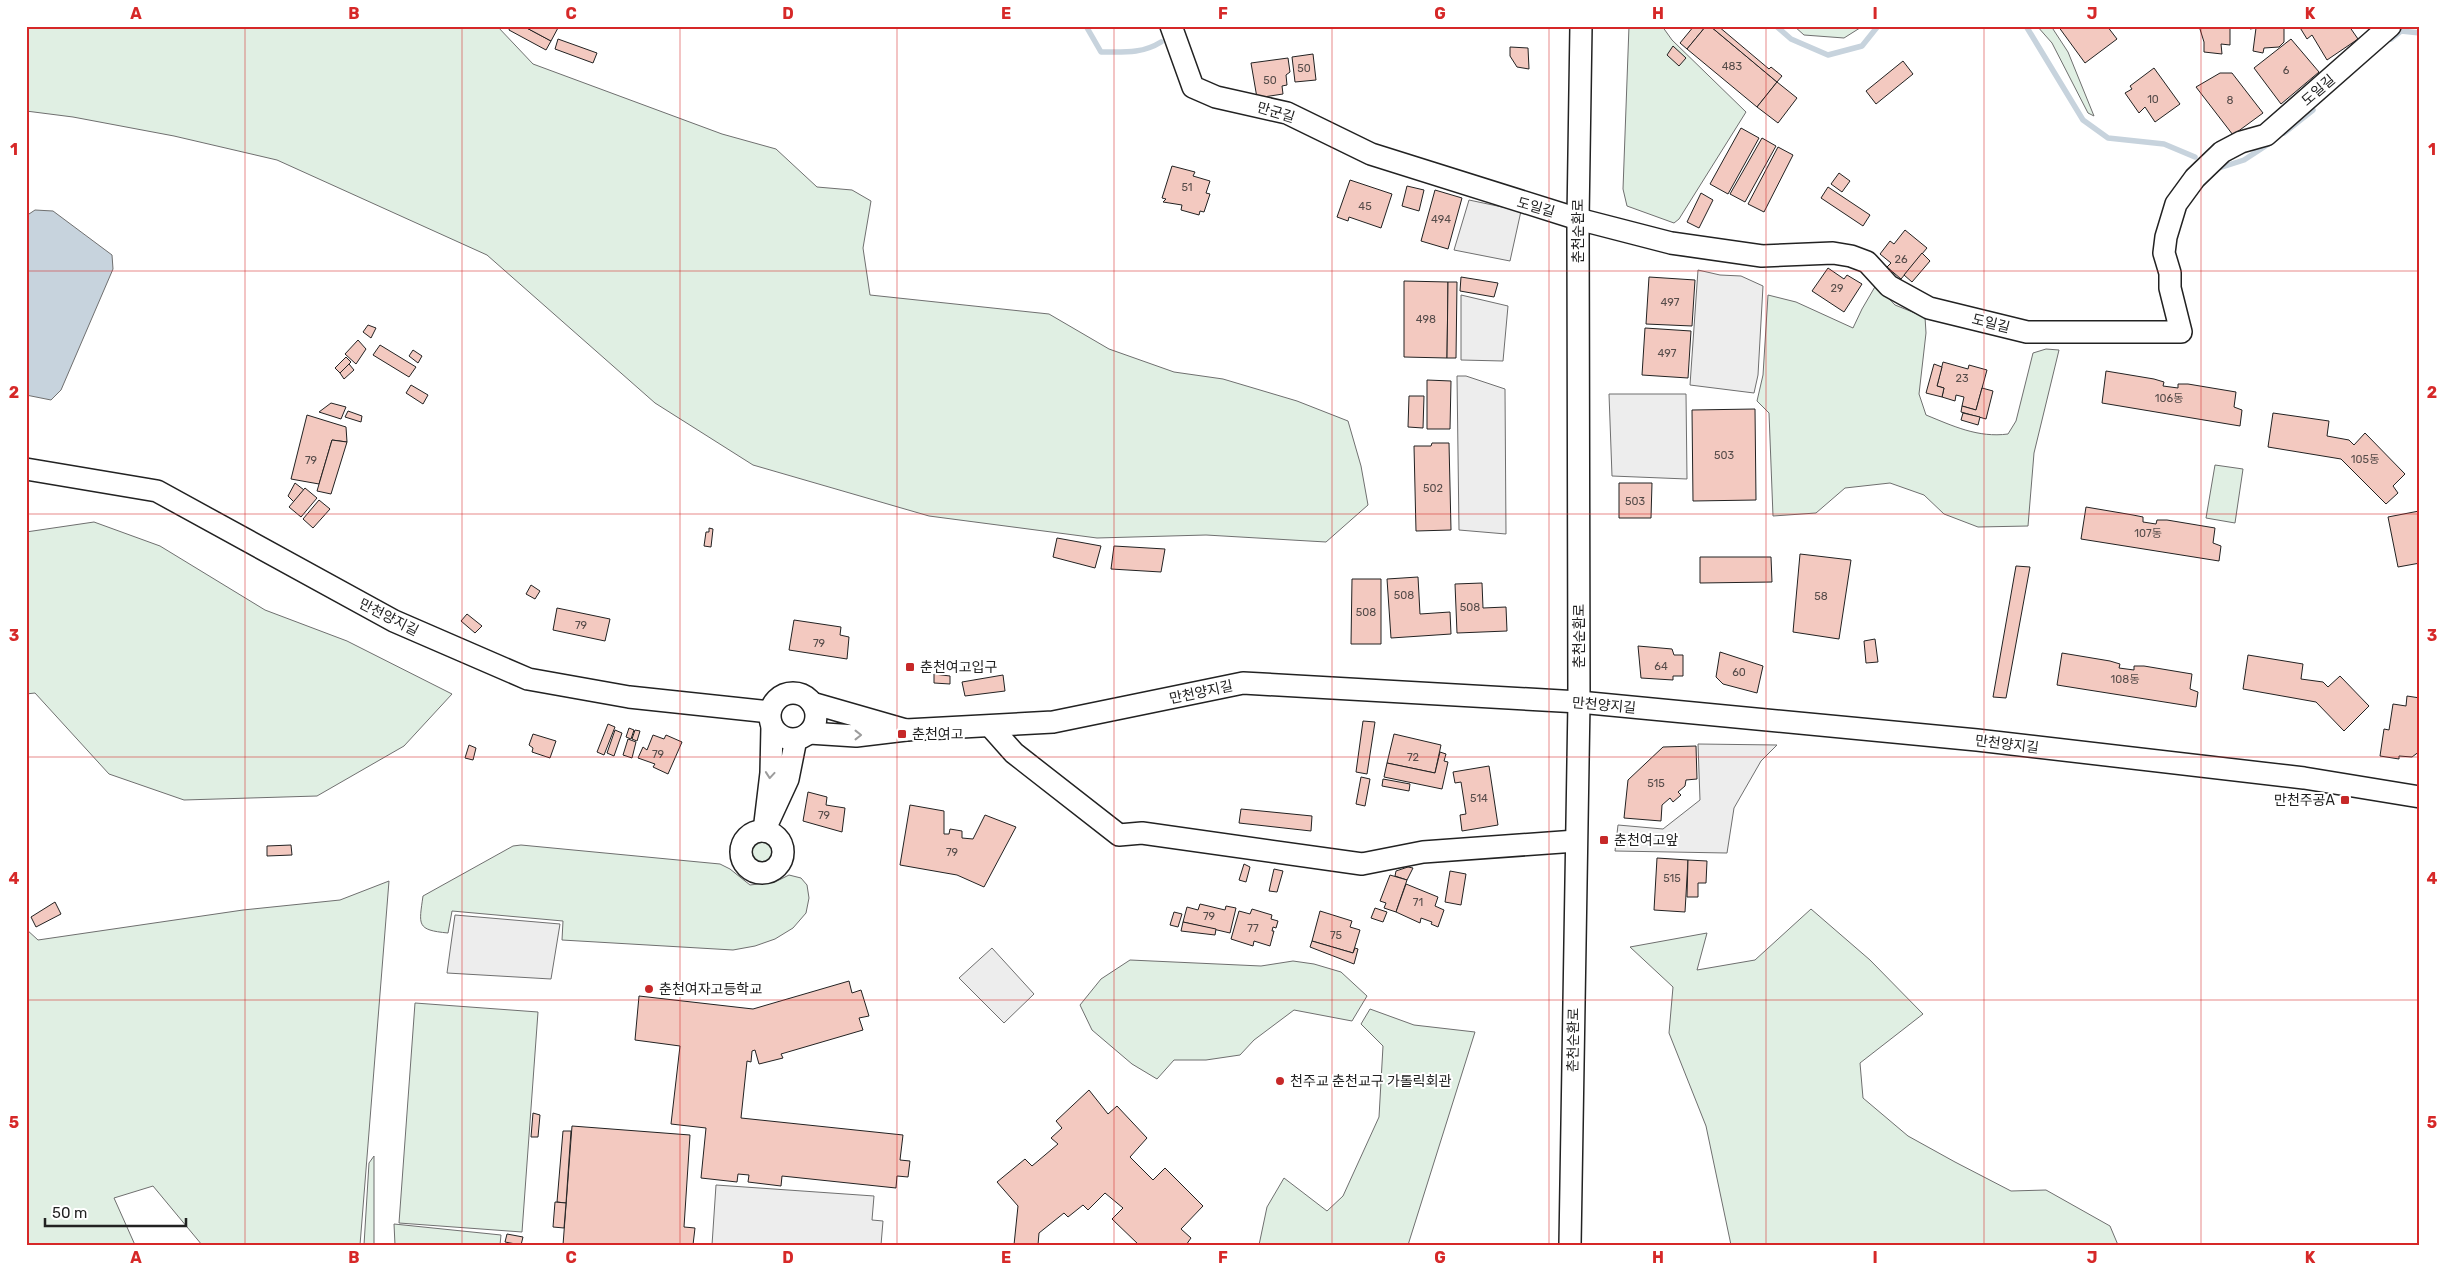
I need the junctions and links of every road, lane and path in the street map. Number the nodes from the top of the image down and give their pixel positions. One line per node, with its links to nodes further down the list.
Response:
1 (1171, 26): 4 (street, 만군길)
2 (1581, 26): 5 (street, 춘천순환로)
3 (2390, 26): 5 (street, 도일길)
4 (1416, 169): 5 (street, 도일길)
5 (1578, 219): 7 (street, 춘천순환로)
6 (26, 469): 9 (street, 만천양지길)
7 (1579, 702): 10 (street, 만천양지길); 13 (street, 만천양지길); 14 (street, 춘천순환로)
8 (812, 703): 9 (street); 11 (street); 12 (street)
9 (771, 719): 12 (street); 12 (street, one-way to 12)
10 (990, 726): 11 (street, 만천양지길); 14 (street)
11 (906, 730): 12 (street, one-way to 11)
12 (803, 736)
13 (2420, 797)
14 (1576, 841): 15 (street, 춘천순환로)
15 (1570, 1245)

